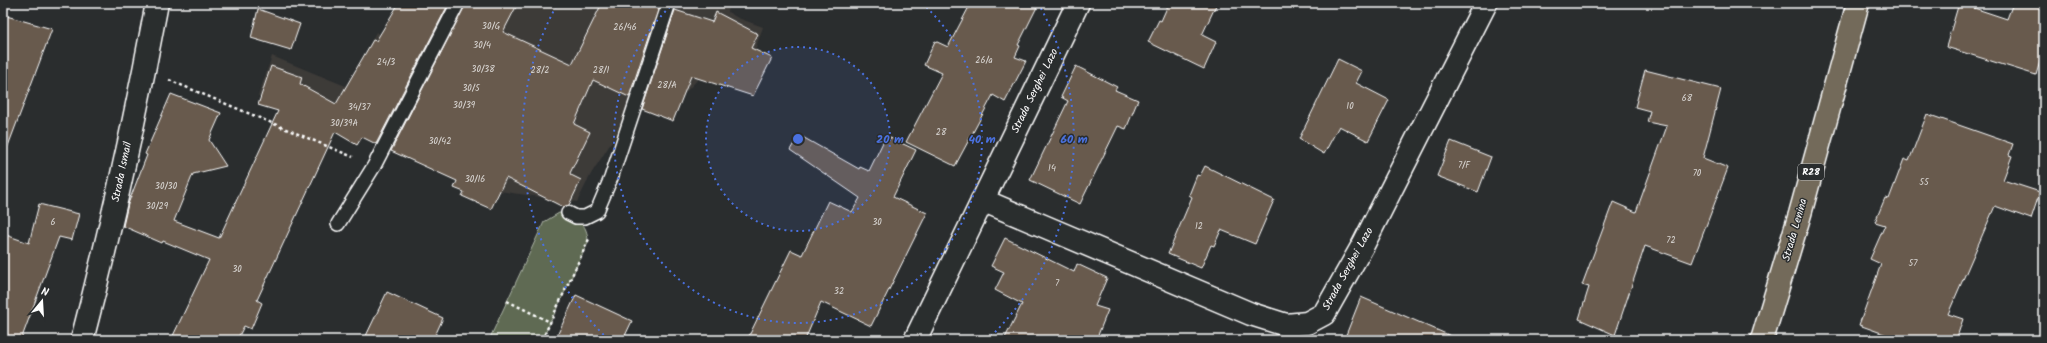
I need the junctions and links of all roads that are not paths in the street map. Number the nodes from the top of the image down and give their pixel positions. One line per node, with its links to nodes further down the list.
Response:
1 (156, 3): 10 (street, Strada Ismail)
2 (458, 3): 9 (lane)
3 (669, 3): 8 (lane)
4 (1078, 3): 7 (street, Strada Serghei Lazo)
5 (1486, 3): 7 (street, Strada Serghei Lazo)
6 (1858, 3): 12 (main road, Strada Lenina / R28)
7 (982, 200): 11 (street, Strada Serghei Lazo)
8 (568, 213)
9 (338, 224)
10 (82, 340)
11 (915, 340)
12 (1762, 340)

